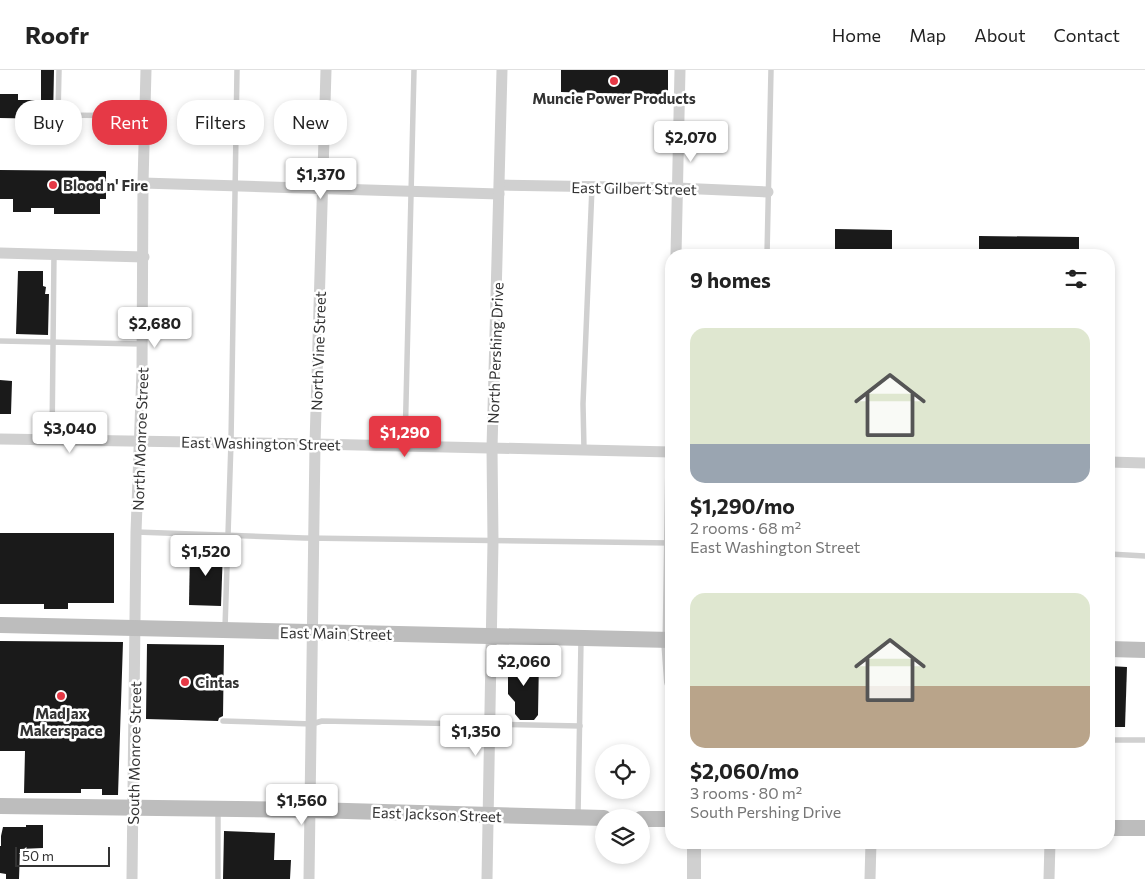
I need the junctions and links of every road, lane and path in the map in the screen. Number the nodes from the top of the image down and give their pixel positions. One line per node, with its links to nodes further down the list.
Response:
1 (59, 70): 10 (lane)
2 (146, 70): 9 (street, North Monroe Street)
3 (237, 70): 13 (lane)
4 (326, 70): 14 (street, North Vine Street)
5 (414, 70): 18 (lane)
6 (502, 70): 17 (street, North Pershing Drive)
7 (680, 70): 16 (street)
8 (771, 70): 19 (lane)
9 (146, 100)
10 (92, 115)
11 (145, 145): 12 (street, North Monroe Street)
12 (143, 183): 13 (street, East Gilbert Street); 24 (street, North Monroe Street)
13 (234, 185): 14 (street, East Gilbert Street); 31 (lane)
14 (323, 187): 18 (street, East Gilbert Street); 32 (street, North Vine Street)
15 (592, 187): 16 (street, East Gilbert Street); 17 (street, East Gilbert Street); 35 (lane)
16 (677, 188): 19 (street, East Gilbert Street); 20 (street)
17 (499, 190): 18 (street, East Gilbert Street); 34 (street, North Pershing Drive)
18 (412, 191): 33 (lane)
19 (768, 192): 21 (lane)
20 (676, 249)
21 (767, 249)
22 (0, 253): 23 (street)
23 (54, 254): 24 (street); 26 (lane)
24 (144, 256): 27 (street, North Monroe Street)
25 (0, 341): 26 (lane)
26 (53, 342): 27 (lane); 29 (lane)
27 (142, 344): 30 (street, North Monroe Street)
28 (0, 439): 29 (street, East Washington Street)
29 (52, 440): 30 (street, East Washington Street)
30 (140, 441): 31 (street, East Washington Street); 39 (street, North Monroe Street)
31 (231, 442): 32 (street, East Washington Street); 40 (lane)
32 (315, 444): 33 (street, East Washington Street); 41 (street, North Vine Street)
33 (405, 445): 34 (street, East Washington Street)
34 (492, 448): 35 (street, East Washington Street); 42 (street, North Pershing Drive)
35 (584, 449): 36 (street, East Washington Street)
36 (665, 452)
37 (1115, 462): 38 (street)
38 (1145, 462)
39 (136, 532): 40 (lane); 47 (street, North Monroe Street)
40 (227, 535): 41 (lane); 48 (lane)
41 (314, 538): 42 (lane); 49 (street, North Vine Street)
42 (493, 542): 43 (lane); 50 (street, North Pershing Drive)
43 (665, 543)
44 (1115, 554): 45 (lane)
45 (1145, 556)
46 (0, 624): 47 (main road, East Main Street)
47 (135, 627): 48 (main road, East Main Street); 62 (street, South Monroe Street)
48 (225, 630): 49 (main road, East Main Street)
49 (313, 632): 50 (main road, East Main Street); 56 (street, North Vine Street)
50 (490, 635): 51 (main road, East Main Street); 57 (street, North Pershing Drive)
51 (581, 638): 52 (main road, East Main Street); 58 (lane)
52 (665, 640)
53 (1115, 649): 54 (main road)
54 (1145, 650)
55 (223, 721): 56 (lane)
56 (312, 724): 57 (lane); 64 (street, North Vine Street)
57 (489, 725): 58 (lane); 65 (street, North Pershing Drive)
58 (580, 726): 66 (lane)
59 (1115, 740): 60 (lane)
60 (1145, 740)
61 (0, 806): 62 (main road, East Jackson Street)
62 (133, 808): 63 (main road, East Jackson Street); 75 (street, South Monroe Street)
63 (218, 810): 64 (main road, East Jackson Street); 76 (lane)
64 (310, 810): 65 (main road, East Jackson Street); 77 (street, North Vine Street)
65 (488, 816): 66 (main road, East Jackson Street); 78 (street, North Pershing Drive)
66 (578, 817): 67 (main road, East Jackson Street)
67 (595, 818)
68 (650, 818): 69 (main road)
69 (665, 819)
70 (1115, 828): 71 (main road)
71 (1145, 828)
72 (694, 849): 79 (street)
73 (871, 849): 80 (street)
74 (1050, 849): 81 (street)
75 (132, 879)
76 (218, 879)
77 (309, 879)
78 (487, 879)
79 (694, 879)
80 (870, 879)
81 (1049, 879)

